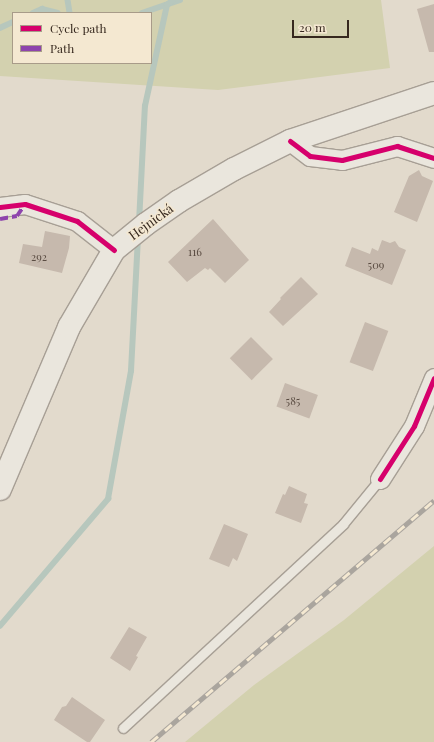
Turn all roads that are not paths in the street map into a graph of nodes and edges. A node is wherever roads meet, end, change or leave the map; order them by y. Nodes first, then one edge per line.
1 (434, 93) edge
2 (290, 142) junction
3 (434, 158) edge
4 (0, 207) edge
5 (114, 250) junction
6 (434, 378) edge
7 (380, 479) joint
8 (0, 489) edge
9 (123, 728) dead end

1 - 2 main road, Hejnická
2 - 3 street
2 - 5 main road, Hejnická
4 - 5 street
5 - 8 main road, Hejnická
6 - 7 street
7 - 9 lane

